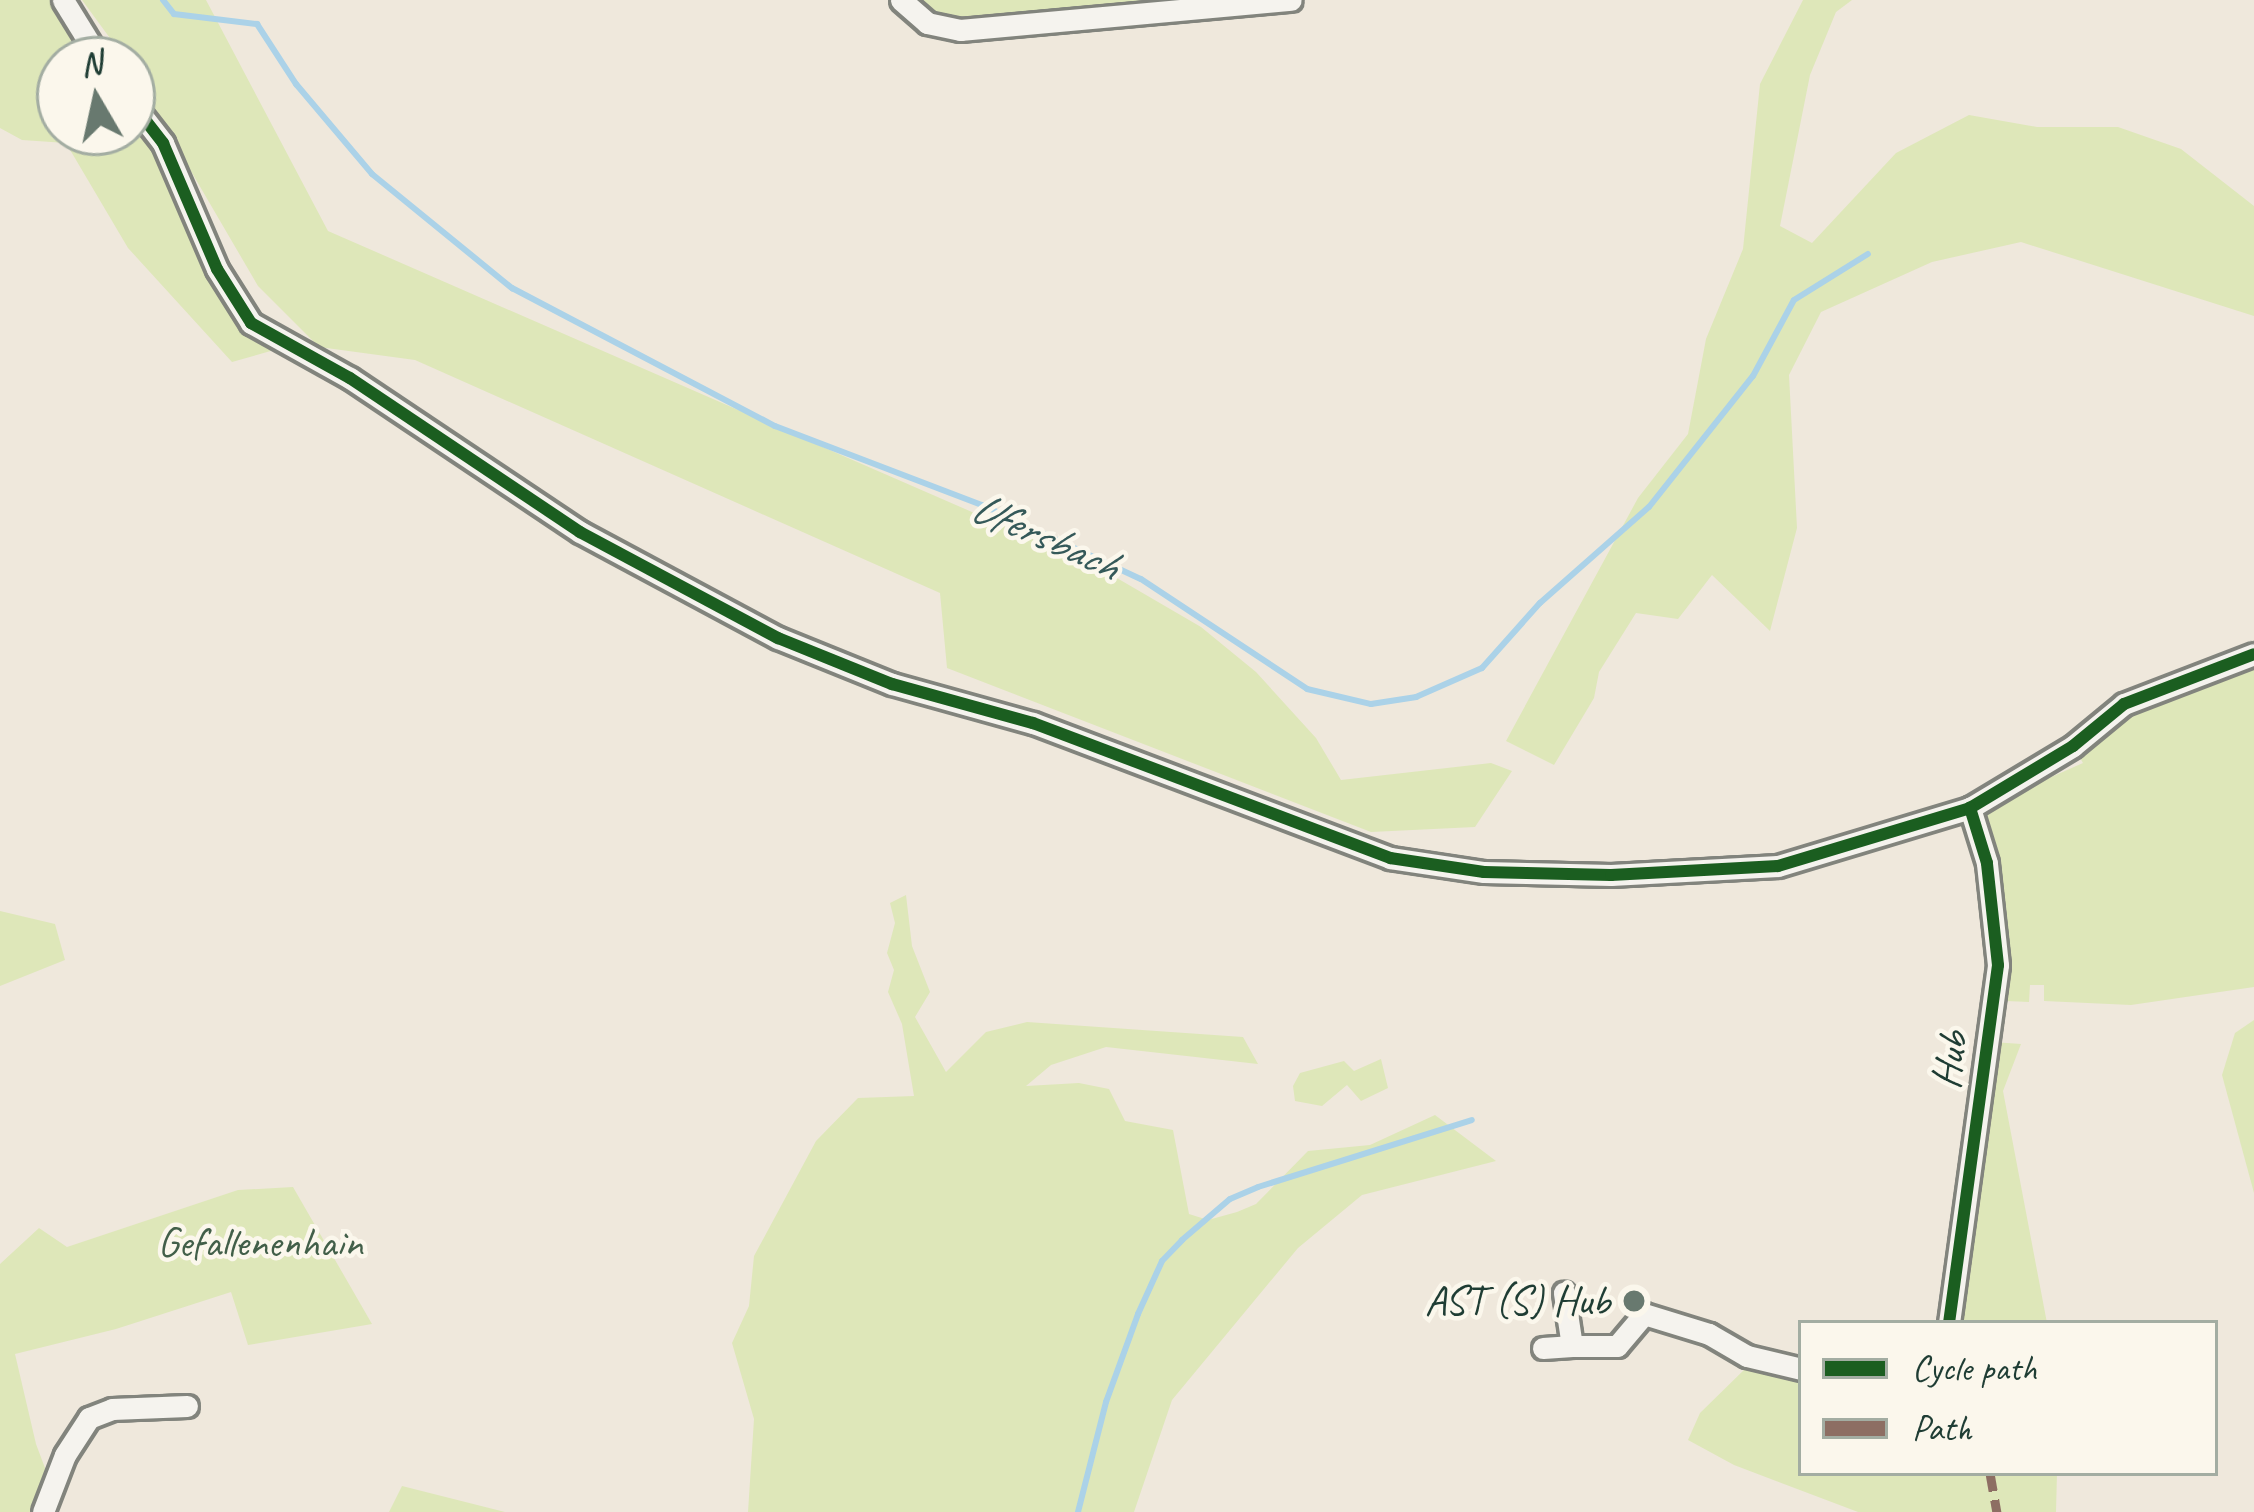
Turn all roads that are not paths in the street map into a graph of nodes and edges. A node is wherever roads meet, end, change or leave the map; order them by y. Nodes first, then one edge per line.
1 (63, 0) edge
2 (902, 0) edge
3 (1291, 0) edge
4 (85, 36) edge
5 (156, 132) edge
6 (2254, 654) edge
7 (1970, 808) junction
8 (1564, 1293) dead end
9 (1949, 1320) edge
10 (1572, 1346) junction
11 (1543, 1348) dead end
12 (1798, 1368) edge
13 (187, 1406) dead end
14 (43, 1512) edge

1 - 4 street
2 - 3 street
5 - 7 street
6 - 7 street
7 - 9 street, Hub
8 - 10 street
10 - 11 street
10 - 12 street
13 - 14 street

